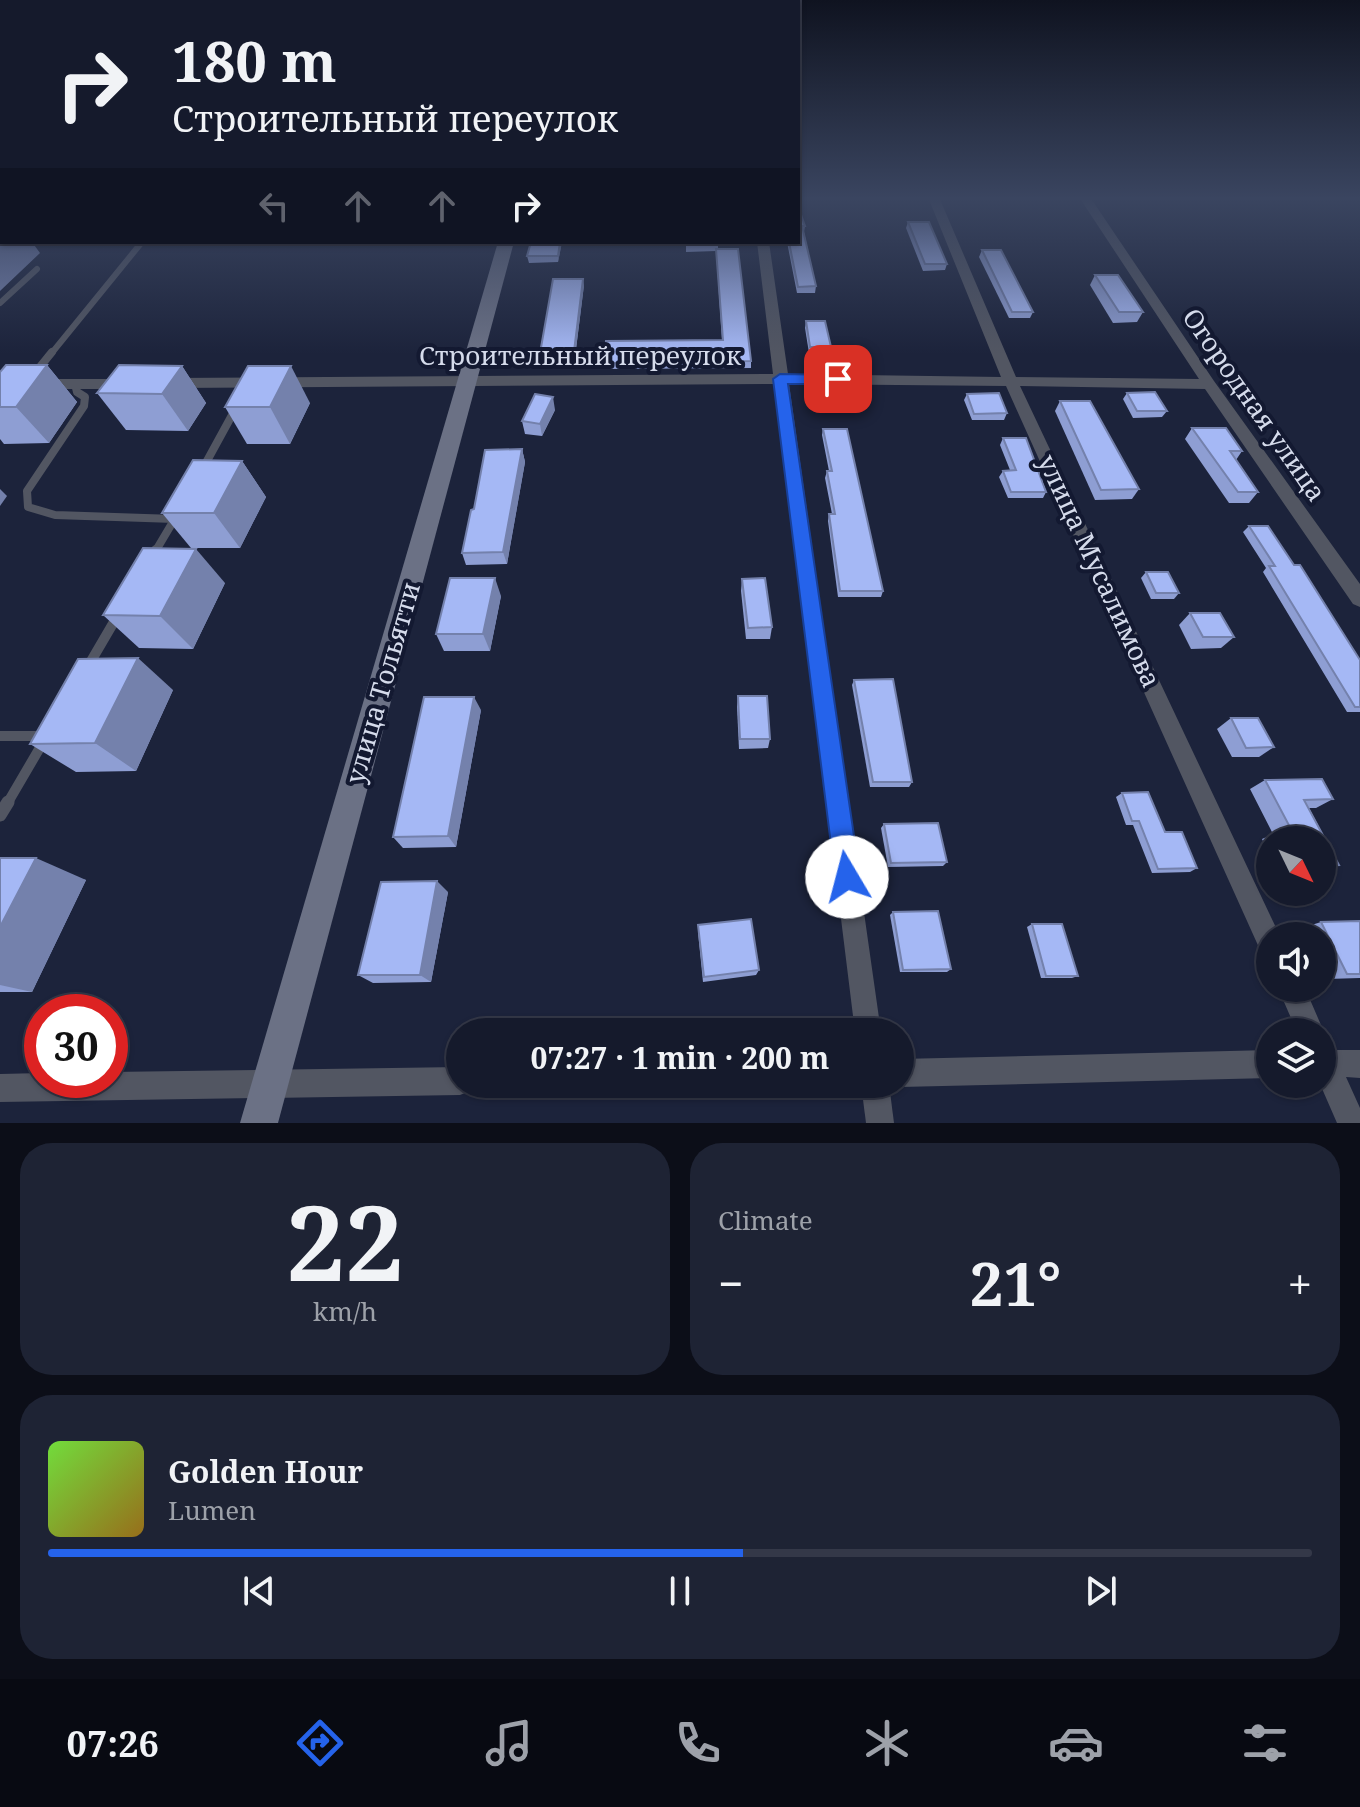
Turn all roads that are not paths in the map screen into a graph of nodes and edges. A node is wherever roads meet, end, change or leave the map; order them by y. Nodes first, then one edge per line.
1 (136, 249) edge
2 (504, 249) edge
3 (764, 249) edge
4 (955, 249) edge
5 (1120, 249) edge
6 (37, 269) dead end
7 (0, 303) edge
8 (780, 379) junction
9 (1010, 380) junction
10 (468, 381) junction
11 (250, 383) junction
12 (0, 384) edge
13 (75, 384) junction
14 (1209, 384) junction
15 (25, 385) junction
16 (8, 404) edge
17 (197, 478) edge
18 (182, 506) edge
19 (175, 519) junction
20 (143, 574) edge
21 (1360, 599) edge
22 (127, 601) edge
23 (79, 682) edge
24 (55, 723) edge
25 (0, 736) edge
26 (47, 736) junction
27 (0, 815) edge
28 (1260, 922) edge
29 (866, 1018) edge
30 (1336, 1062) edge
31 (1256, 1064) edge
32 (1360, 1064) edge
33 (914, 1073) edge
34 (446, 1081) edge
35 (270, 1084) junction
36 (0, 1088) edge
37 (1336, 1089) edge
38 (877, 1098) edge
39 (259, 1123) edge
40 (880, 1123) edge
41 (1352, 1123) edge

1 - 15 lane
2 - 10 street, улица Тольятти
3 - 8 street
4 - 9 street, улица Мусалимова
5 - 14 street, Огородная улица
6 - 7 lane
8 - 9 street, Строительный переулок
8 - 10 street, Строительный переулок
8 - 29 street
9 - 14 street, Строительный переулок
9 - 28 street, улица Мусалимова
10 - 11 street, Строительный переулок
10 - 35 street, улица Тольятти
11 - 13 street, Строительный переулок
11 - 17 lane
12 - 15 street, Строительный переулок
13 - 15 street, Строительный переулок
13 - 19 lane
14 - 21 street, Огородная улица
15 - 16 street
18 - 19 lane
19 - 20 lane
22 - 23 lane
24 - 26 lane
25 - 26 lane
26 - 27 lane
30 - 32 street
31 - 33 street
34 - 35 street
35 - 36 street
35 - 39 street, улица Тольятти
37 - 41 street
38 - 40 street

